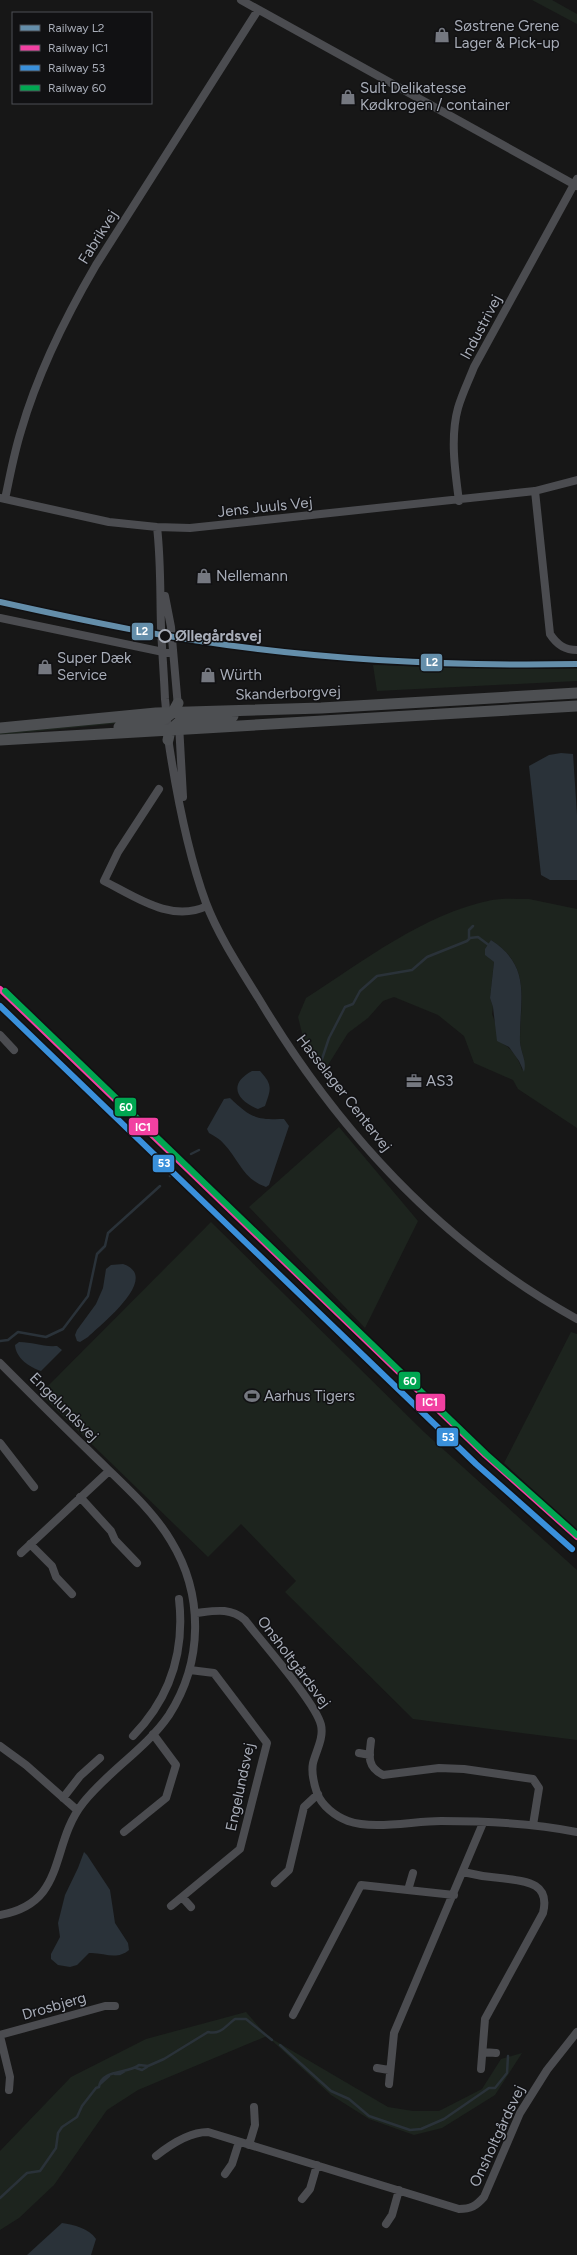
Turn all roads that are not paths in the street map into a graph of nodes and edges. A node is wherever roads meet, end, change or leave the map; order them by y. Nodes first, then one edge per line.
1 (241, 0) edge
2 (258, 10) junction
3 (576, 183) edge
4 (577, 480) edge
5 (534, 491) junction
6 (2, 498) edge
7 (459, 501) junction
8 (157, 528) junction
9 (161, 579) junction
10 (0, 618) edge
11 (577, 650) edge
12 (162, 652) junction
13 (173, 654) junction
14 (577, 693) edge
15 (577, 706) edge
16 (173, 721) junction
17 (0, 728) edge
18 (0, 740) edge
19 (159, 789) dead end
20 (182, 812) junction
21 (207, 906) junction
22 (0, 1035) edge
23 (14, 1050) dead end
24 (577, 1319) edge
25 (0, 1363) edge
26 (0, 1443) edge
27 (109, 1471) junction
28 (34, 1487) dead end
29 (80, 1497) junction
30 (30, 1544) junction
31 (21, 1553) dead end
32 (137, 1564) dead end
33 (72, 1594) dead end
34 (179, 1599) dead end
35 (196, 1613) junction
36 (181, 1627) junction
37 (196, 1628) junction
38 (190, 1670) junction
39 (153, 1734) junction
40 (133, 1736) dead end
41 (371, 1741) dead end
42 (0, 1746) edge
43 (359, 1753) dead end
44 (370, 1755) junction
45 (100, 1758) dead end
46 (318, 1794) junction
47 (63, 1798) junction
48 (78, 1810) junction
49 (483, 1823) junction
50 (533, 1825) junction
51 (124, 1832) dead end
52 (577, 1832) edge
53 (463, 1872) junction
54 (413, 1873) dead end
55 (275, 1883) dead end
56 (408, 1890) junction
57 (454, 1894) junction
58 (182, 1897) junction
59 (171, 1906) dead end
60 (191, 1907) dead end
61 (0, 1915) edge
62 (116, 2006) dead end
63 (293, 2015) dead end
64 (577, 2032) edge
65 (0, 2035) edge
66 (482, 2052) junction
67 (496, 2053) dead end
68 (377, 2068) dead end
69 (481, 2068) dead end
70 (389, 2070) junction
71 (388, 2084) dead end
72 (9, 2090) dead end
73 (254, 2107) dead end
74 (239, 2142) junction
75 (249, 2145) junction
76 (156, 2156) dead end
77 (317, 2165) junction
78 (225, 2174) dead end
79 (399, 2190) junction
80 (302, 2199) dead end
81 (386, 2224) dead end

1 - 2 street
2 - 3 street
2 - 6 street, Fabrikvej
3 - 7 street, Industrivej
4 - 5 street, Jens Juuls Vej
5 - 7 street, Jens Juuls Vej
5 - 11 street
6 - 8 street, Jens Juuls Vej
7 - 8 street, Jens Juuls Vej
8 - 9 street
9 - 12 street
9 - 13 street
10 - 12 street
12 - 13 street
12 - 16 street
13 - 16 street
14 - 16 main road, Skanderborgvej
15 - 16 main road, Skanderborgvej
16 - 17 main road, Skanderborgvej
16 - 18 main road, Skanderborgvej
16 - 20 street, Hasselager Centervej
16 - 20 street, Hasselager Centervej
19 - 21 street
20 - 21 street, Hasselager Centervej
21 - 24 street, Hasselager Centervej
22 - 23 street
25 - 27 street, Engelundsvej
26 - 28 street
27 - 29 street
27 - 35 street, Engelundsvej
29 - 30 street
29 - 32 street
30 - 31 street
30 - 33 street
34 - 36 street
35 - 37 street, Engelundsvej
35 - 46 street, Onsholtgårdsvej
36 - 37 street
36 - 40 street
37 - 38 street, Engelundsvej
38 - 39 street, Engelundsvej
38 - 58 street, Engelundsvej
39 - 48 street, Engelundsvej
39 - 51 street
41 - 44 street
42 - 47 street
43 - 44 street
44 - 50 street
45 - 47 street
46 - 49 street, Onsholtgårdsvej
46 - 55 street
47 - 48 street
48 - 61 street, Engelundsvej
49 - 50 street, Onsholtgårdsvej
49 - 53 street
50 - 52 street, Onsholtgårdsvej
53 - 57 street
53 - 66 street
54 - 56 street
56 - 57 street
56 - 63 street
57 - 70 street
58 - 59 street, Engelundsvej
58 - 60 street
62 - 65 street, Drosbjerg
64 - 79 street, Onsholtgårdsvej
65 - 72 street, Drosbjerg
66 - 67 street
66 - 69 street
68 - 70 street
70 - 71 street
73 - 75 street
74 - 75 street, Onsholtgårdsvej
74 - 76 street, Onsholtgårdsvej
74 - 78 street
75 - 77 street, Onsholtgårdsvej
77 - 79 street, Onsholtgårdsvej
77 - 80 street
79 - 81 street

